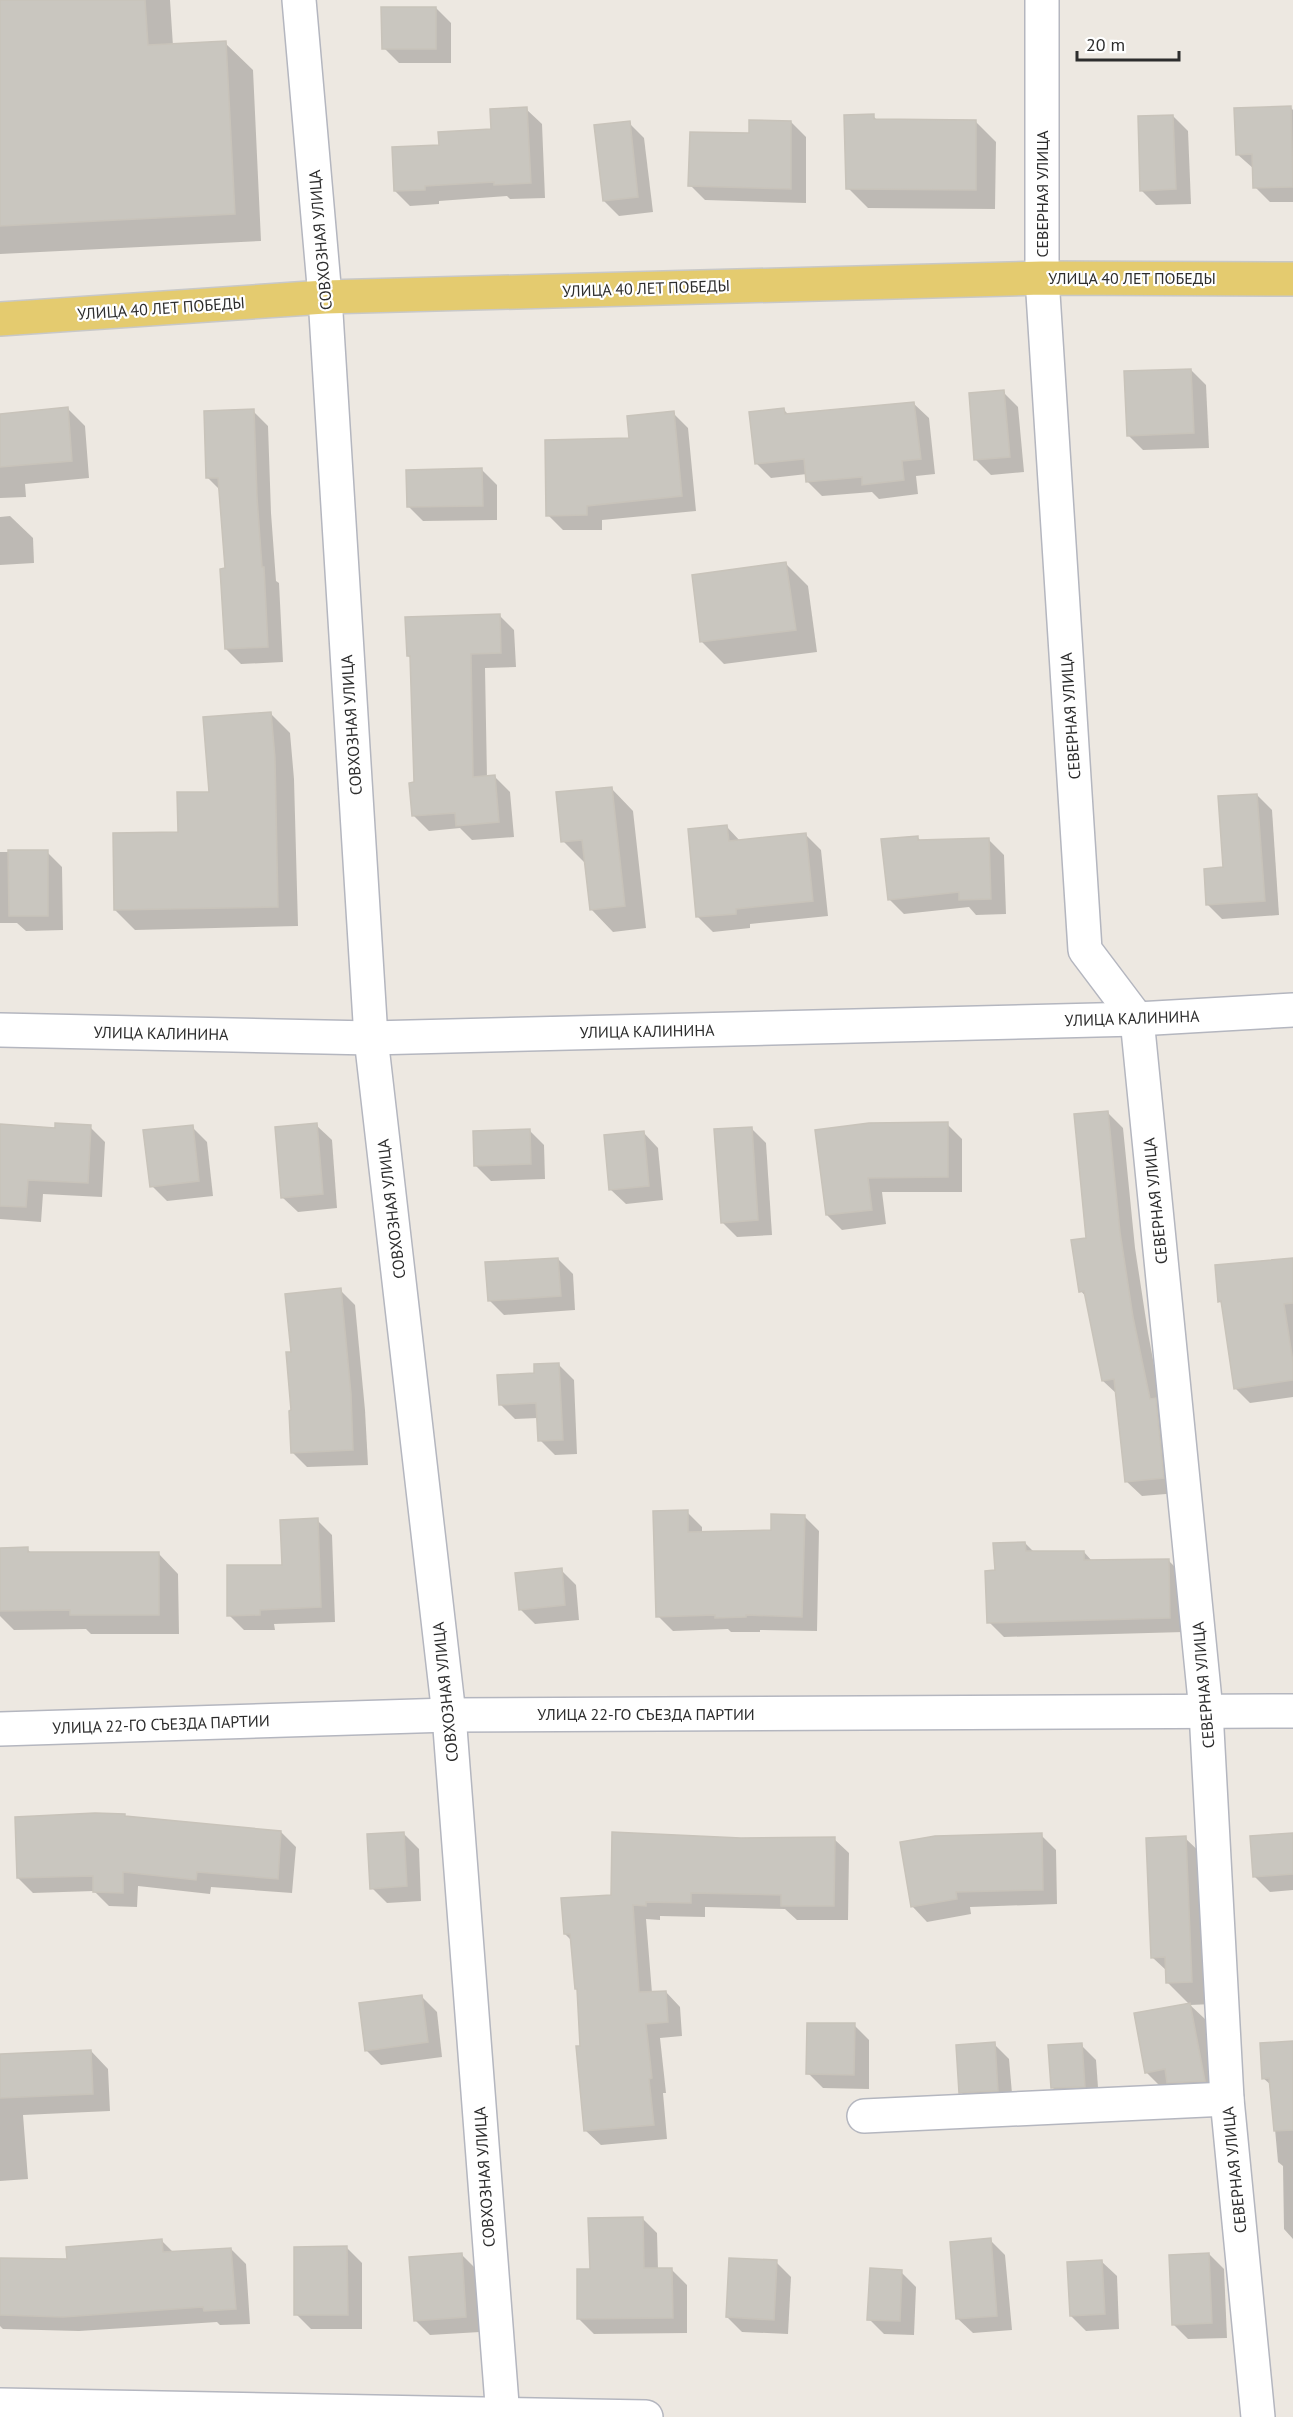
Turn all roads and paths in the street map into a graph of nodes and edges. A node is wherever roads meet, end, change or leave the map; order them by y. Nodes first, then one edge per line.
1 (299, 0) edge
2 (1042, 0) edge
3 (1042, 278) junction
4 (1293, 279) edge
5 (325, 297) junction
6 (0, 319) edge
7 (1293, 1010) edge
8 (1137, 1019) junction
9 (0, 1030) edge
10 (371, 1038) junction
11 (1206, 1711) junction
12 (1293, 1712) edge
13 (449, 1715) junction
14 (0, 1729) edge
15 (1227, 2099) junction
16 (864, 2116) dead end
17 (0, 2405) edge
18 (503, 2415) edge
19 (646, 2417) edge
20 (1258, 2417) edge

1 - 5 street, СОВХОЗНАЯ УЛИЦА
2 - 3 street, СЕВЕРНАЯ УЛИЦА
3 - 4 main road, УЛИЦА 40 ЛЕТ ПОБЕДЫ
3 - 5 main road, УЛИЦА 40 ЛЕТ ПОБЕДЫ
3 - 8 street, СЕВЕРНАЯ УЛИЦА
5 - 6 main road, УЛИЦА 40 ЛЕТ ПОБЕДЫ
5 - 10 street, СОВХОЗНАЯ УЛИЦА
7 - 8 street, УЛИЦА КАЛИНИНА
8 - 10 street, УЛИЦА КАЛИНИНА
8 - 11 street, СЕВЕРНАЯ УЛИЦА
9 - 10 street, УЛИЦА КАЛИНИНА
10 - 13 street, СОВХОЗНАЯ УЛИЦА
11 - 12 street, УЛИЦА 22-ГО СЪЕЗДА ПАРТИИ
11 - 13 street, УЛИЦА 22-ГО СЪЕЗДА ПАРТИИ
11 - 15 street, СЕВЕРНАЯ УЛИЦА
13 - 14 street, УЛИЦА 22-ГО СЪЕЗДА ПАРТИИ
13 - 18 street, СОВХОЗНАЯ УЛИЦА
15 - 16 street
15 - 20 street, СЕВЕРНАЯ УЛИЦА
17 - 18 street
18 - 19 street

